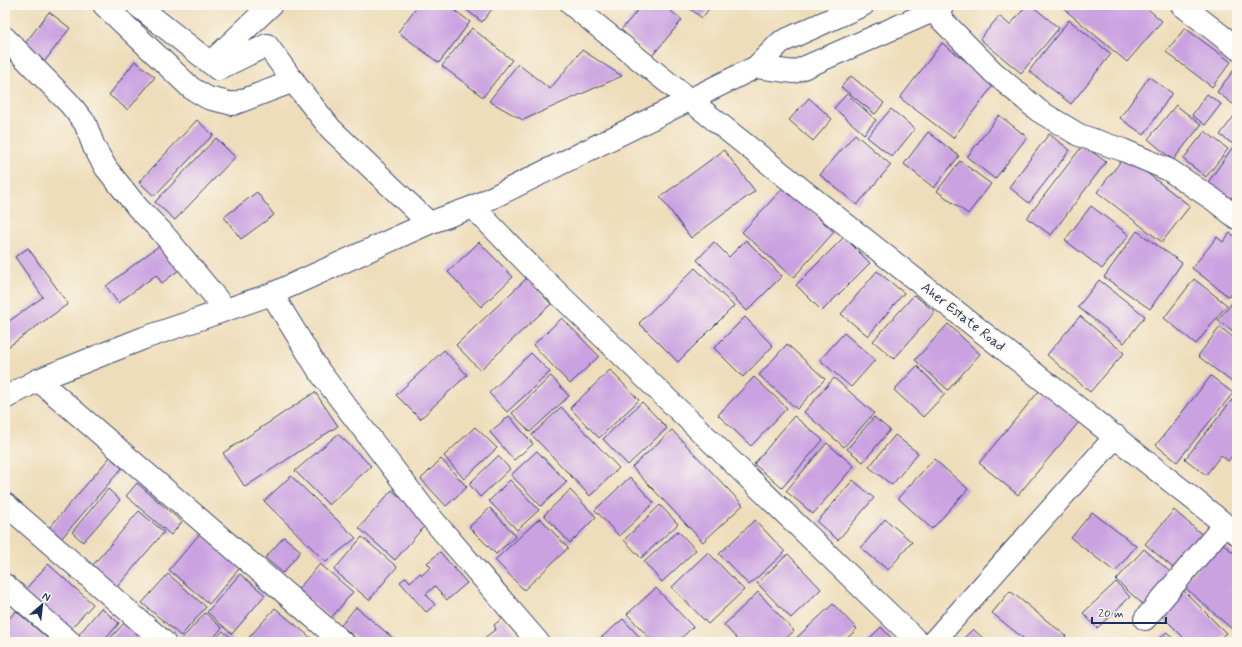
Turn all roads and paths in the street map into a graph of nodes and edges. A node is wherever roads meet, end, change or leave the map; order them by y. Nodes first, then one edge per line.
1 (104, 5) edge
2 (137, 5) edge
3 (270, 5) edge
4 (572, 5) edge
5 (863, 5) edge
6 (1182, 5) edge
7 (934, 7) edge
8 (5, 38) edge
9 (1237, 48) edge
10 (210, 63) junction
11 (756, 67) junction
12 (294, 81) junction
13 (689, 101) junction
14 (473, 207) junction
15 (1237, 218) edge
16 (428, 223) junction
17 (272, 294) junction
18 (226, 310) junction
19 (38, 380) junction
20 (5, 398) edge
21 (1116, 436) junction
22 (5, 504) edge
23 (1231, 529) edge
24 (5, 585) edge
25 (1145, 619) dead end
26 (70, 642) edge
27 (164, 642) edge
28 (342, 642) edge
29 (538, 642) edge
30 (918, 642) edge
31 (933, 642) edge

1 - 12 street
2 - 10 street
3 - 10 street
4 - 13 street, Aher Estate Road
5 - 11 street
6 - 9 street
7 - 11 street
7 - 15 street
8 - 18 street
10 - 12 street
11 - 13 street
12 - 16 street
13 - 14 street
13 - 21 street, Aher Estate Road
14 - 16 street
14 - 30 street
16 - 17 street
17 - 18 street
17 - 29 street
18 - 19 street
19 - 20 street
19 - 28 street
21 - 23 street, Aher Estate Road
21 - 31 street
22 - 27 street
23 - 25 street
24 - 26 street

